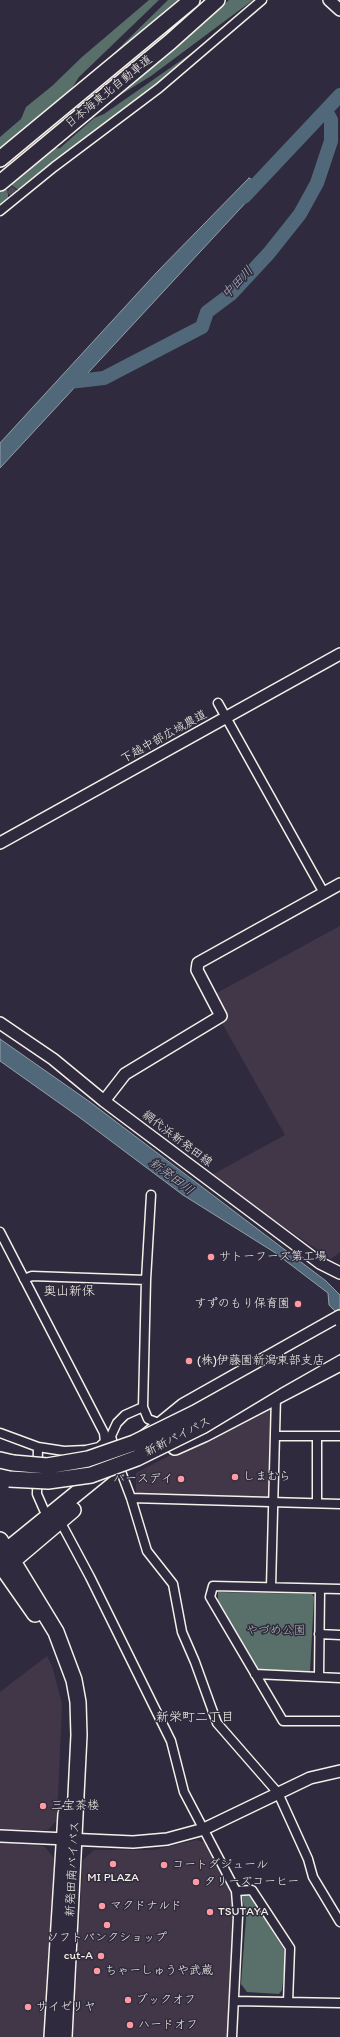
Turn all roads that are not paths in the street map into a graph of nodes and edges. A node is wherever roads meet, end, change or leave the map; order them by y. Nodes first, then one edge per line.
1 (192, 0) edge
2 (217, 0) edge
3 (262, 0) edge
4 (329, 0) edge
5 (340, 10) edge
6 (0, 159) edge
7 (0, 183) edge
8 (0, 211) edge
9 (340, 654) edge
10 (218, 703) dead end
11 (225, 717) junction
12 (0, 843) edge
13 (340, 884) edge
14 (324, 893) junction
15 (0, 1023) edge
16 (104, 1101) junction
17 (151, 1195) dead end
18 (0, 1232) edge
19 (340, 1273) edge
20 (24, 1279) junction
21 (146, 1280) junction
22 (339, 1323) edge
23 (340, 1345) edge
24 (340, 1363) edge
25 (276, 1396) junction
26 (143, 1407) junction
27 (162, 1424) junction
28 (0, 1434) edge
29 (275, 1436) junction
30 (317, 1436) junction
31 (340, 1436) edge
32 (108, 1439) junction
33 (38, 1447) junction
34 (7, 1462) edge
35 (118, 1466) junction
36 (5, 1477) edge
37 (131, 1498) junction
38 (273, 1502) junction
39 (317, 1503) junction
40 (340, 1504) edge
41 (44, 1510) dead end
42 (60, 1527) junction
43 (3, 1557) edge
44 (90, 1577) junction
45 (271, 1587) junction
46 (320, 1589) junction
47 (340, 1589) edge
48 (319, 1634) junction
49 (340, 1635) edge
50 (255, 1674) junction
51 (319, 1677) junction
52 (340, 1678) edge
53 (340, 1721) edge
54 (340, 1771) edge
55 (278, 1793) junction
56 (204, 1829) junction
57 (0, 1836) edge
58 (69, 1840) junction
59 (236, 1891) junction
60 (340, 1922) edge
61 (234, 2001) junction
62 (288, 2002) junction
63 (340, 2002) edge
64 (52, 2037) edge
65 (64, 2037) edge
66 (232, 2037) edge

1 - 6 highway, 日本海東北自動車道
2 - 7 highway, 日本海東北自動車道
3 - 8 street
4 - 5 street
9 - 11 street, 下越中部広域農道
10 - 11 street
11 - 12 street, 下越中部広域農道
11 - 14 street
13 - 14 street
14 - 16 street
15 - 16 street, 網代浜新発田線
16 - 19 street, 網代浜新発田線
17 - 21 street
18 - 20 street
20 - 21 street
20 - 32 street
21 - 26 street
22 - 27 highway
22 - 34 highway, 新新バイパス, bridge
23 - 36 highway, 新新バイパス, bridge
24 - 25 highway
25 - 29 street
25 - 35 highway
26 - 27 street
26 - 32 street
27 - 35 highway
28 - 33 street
29 - 30 street
29 - 38 street
30 - 31 street
30 - 39 street
32 - 33 street
32 - 35 street
33 - 41 street
35 - 37 street
35 - 42 highway
35 - 43 highway
37 - 38 street
37 - 55 street
38 - 39 street
38 - 45 street
39 - 40 street
42 - 43 highway
42 - 44 street
42 - 44 street
43 - 58 highway, 新発田南バイパス
44 - 56 street
45 - 46 street
45 - 50 street
46 - 47 street
46 - 48 street
48 - 49 street
48 - 51 street
50 - 51 street
50 - 53 street
51 - 52 street
54 - 55 street
55 - 56 street
55 - 60 street
56 - 58 street
56 - 59 street
57 - 58 street
58 - 64 highway, 新発田南バイパス
58 - 65 highway, 新発田南バイパス
59 - 61 street
59 - 62 street
61 - 62 street
61 - 66 street
62 - 63 street

